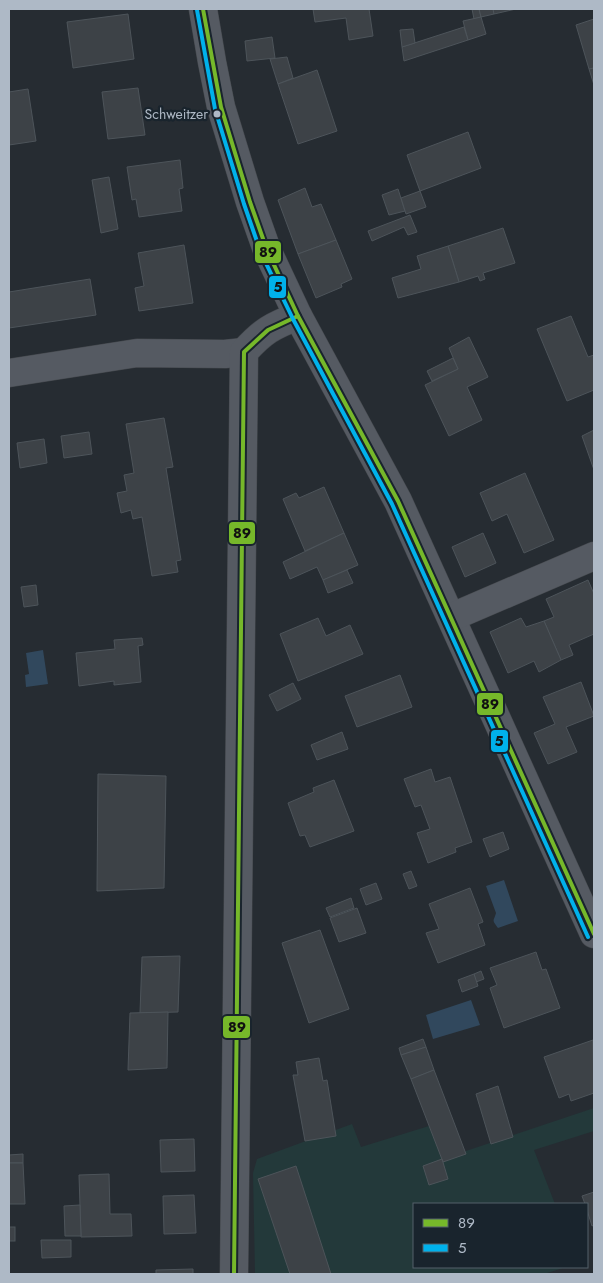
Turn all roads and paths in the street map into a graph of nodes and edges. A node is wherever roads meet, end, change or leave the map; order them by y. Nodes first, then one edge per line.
1 (203, 9) edge
2 (298, 316) junction
3 (244, 352) junction
4 (9, 373) edge
5 (594, 556) edge
6 (452, 617) junction
7 (594, 934) edge
8 (234, 1274) edge

1 - 2 street
2 - 3 street
2 - 6 street
3 - 4 street
3 - 8 street
5 - 6 street
6 - 7 street

